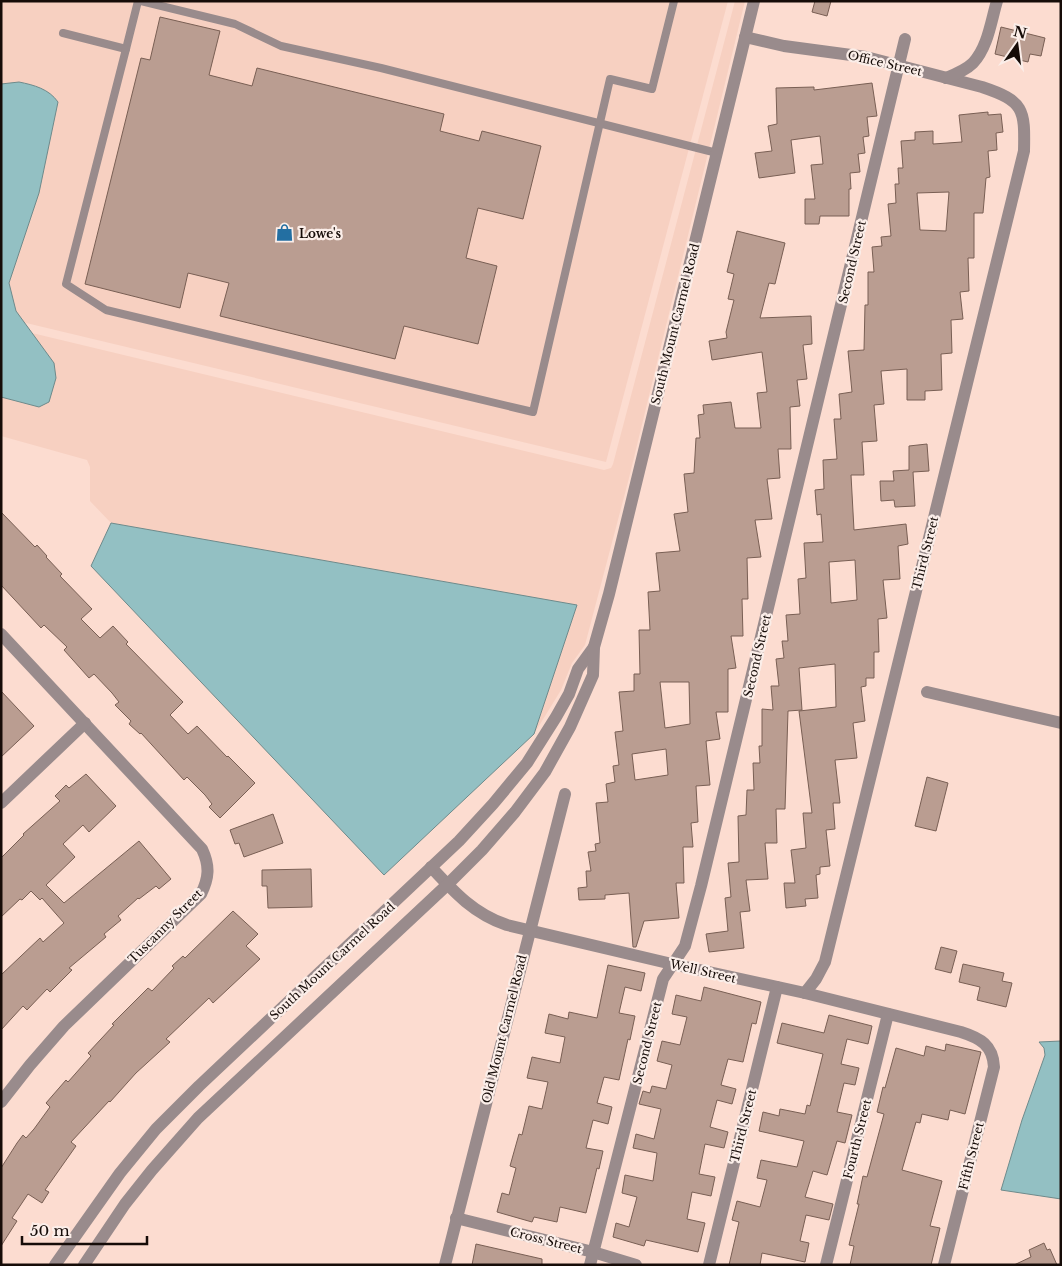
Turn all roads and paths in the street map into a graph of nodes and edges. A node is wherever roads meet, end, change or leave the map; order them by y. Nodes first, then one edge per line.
1 (140, 1) edge
2 (674, 1) edge
3 (754, 1) edge
4 (997, 1) edge
5 (160, 3) edge
6 (63, 33) dead end
7 (745, 37) junction
8 (905, 39) dead end
9 (126, 50) junction
10 (899, 66) junction
11 (946, 78) junction
12 (1019, 107) joint
13 (601, 124) junction
14 (717, 153) junction
15 (1, 634) edge
16 (594, 647) junction
17 (927, 692) dead end
18 (85, 723) junction
19 (1061, 723) edge
20 (565, 794) dead end
21 (1, 803) edge
22 (432, 867) junction
23 (447, 885) junction
24 (529, 930) junction
25 (672, 964) junction
26 (777, 987) junction
27 (805, 993) junction
28 (888, 1014) junction
29 (989, 1048) joint
30 (1, 1102) edge
31 (456, 1218) junction
32 (592, 1258) edge
33 (55, 1265) edge
34 (84, 1265) edge
35 (444, 1265) edge
36 (636, 1265) edge
37 (709, 1265) edge
38 (826, 1265) edge
39 (944, 1265) edge

1 - 5 lane
1 - 9 lane
2 - 13 lane
3 - 7 street, South Mount Carmel Road
4 - 11 street
5 - 13 lane
6 - 9 lane
7 - 10 street, Office Street
7 - 14 street, South Mount Carmel Road
8 - 10 street, Second Street
9 - 13 lane
10 - 11 street, Office Street
10 - 25 street, Second Street
11 - 12 street, Office Street
12 - 27 street, Third Street
13 - 14 lane
14 - 16 street, South Mount Carmel Road
15 - 18 street, Tuscanny Street
16 - 22 street, South Mount Carmel Road
16 - 23 street, South Mount Carmel Road
17 - 19 street
18 - 21 street
18 - 30 street, Tuscanny Street
20 - 24 street, Old Mount Carmel Road
22 - 23 street, Well Street
22 - 33 street, South Mount Carmel Road
23 - 24 street, Well Street
23 - 34 street, South Mount Carmel Road
24 - 25 street, Well Street
24 - 31 street, Old Mount Carmel Road
25 - 26 street, Well Street
25 - 32 street, Second Street
26 - 27 street, Well Street
26 - 37 street, Third Street
27 - 28 street, Well Street
28 - 29 street, Well Street
28 - 38 street, Fourth Street
29 - 39 street, Fifth Street
31 - 32 street, Cross Street
31 - 35 street, Old Mount Carmel Road
32 - 36 street, Cross Street

